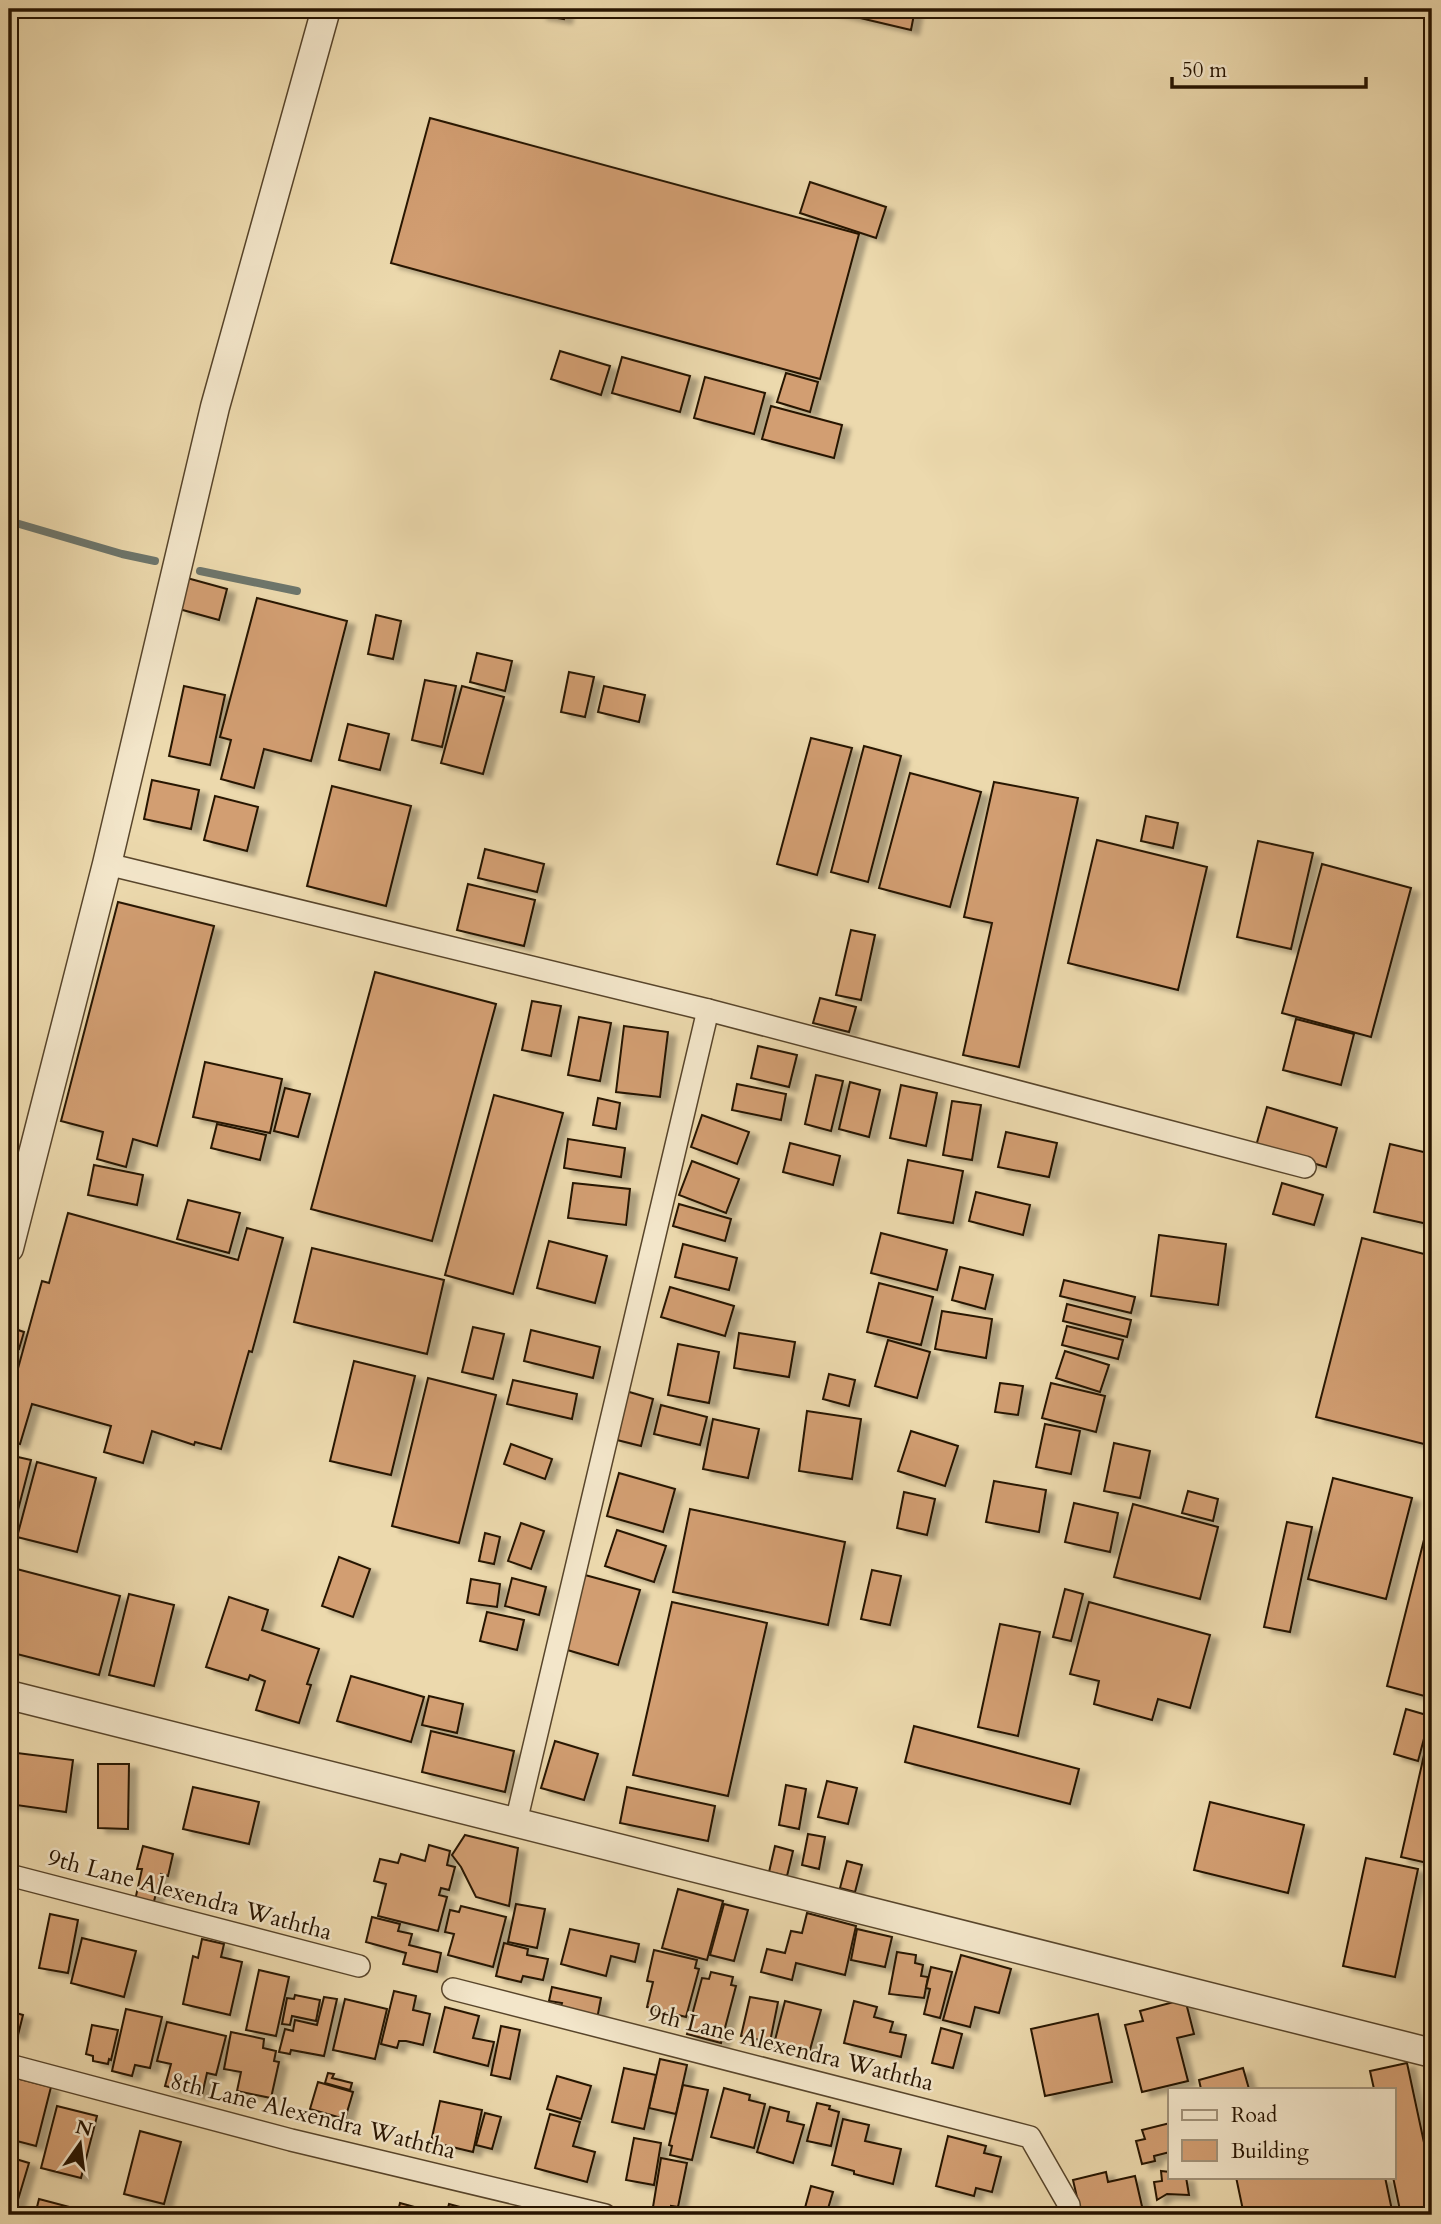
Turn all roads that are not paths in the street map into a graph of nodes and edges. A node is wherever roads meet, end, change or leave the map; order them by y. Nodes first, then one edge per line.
1 (326, 9) edge
2 (107, 864) junction
3 (708, 1010) junction
4 (1305, 1167) dead end
5 (9, 1248) edge
6 (9, 1695) edge
7 (516, 1822) junction
8 (9, 1875) edge
9 (359, 1966) dead end
10 (453, 1989) dead end
11 (1432, 2053) edge
12 (9, 2066) edge
13 (606, 2215) edge
14 (1070, 2215) edge

1 - 2 street
2 - 3 street
2 - 5 street
3 - 4 street
3 - 7 street
6 - 7 street
7 - 11 street
8 - 9 street, 9th Lane Alexendra Waththa
10 - 14 street, 9th Lane Alexendra Waththa
12 - 13 street, 8th Lane Alexendra Waththa

